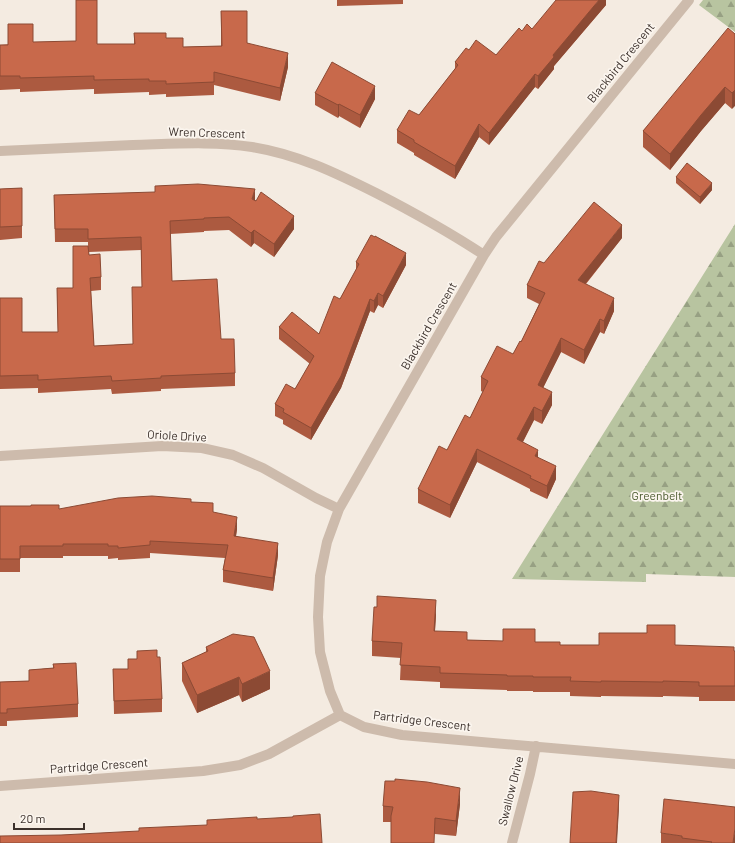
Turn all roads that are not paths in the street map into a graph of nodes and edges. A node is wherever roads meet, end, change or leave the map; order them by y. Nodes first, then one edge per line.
1 (689, 0) edge
2 (0, 151) edge
3 (484, 255) junction
4 (0, 456) edge
5 (339, 509) junction
6 (340, 715) junction
7 (536, 746) junction
8 (735, 764) edge
9 (0, 786) edge
10 (512, 843) edge

1 - 3 street, Blackbird Crescent
2 - 3 street, Wren Crescent
3 - 5 street, Blackbird Crescent
4 - 5 street, Oriole Drive
5 - 6 street, Blackbird Crescent
6 - 7 street, Partridge Crescent
6 - 9 street, Partridge Crescent
7 - 8 street, Partridge Crescent
7 - 10 street, Swallow Drive

